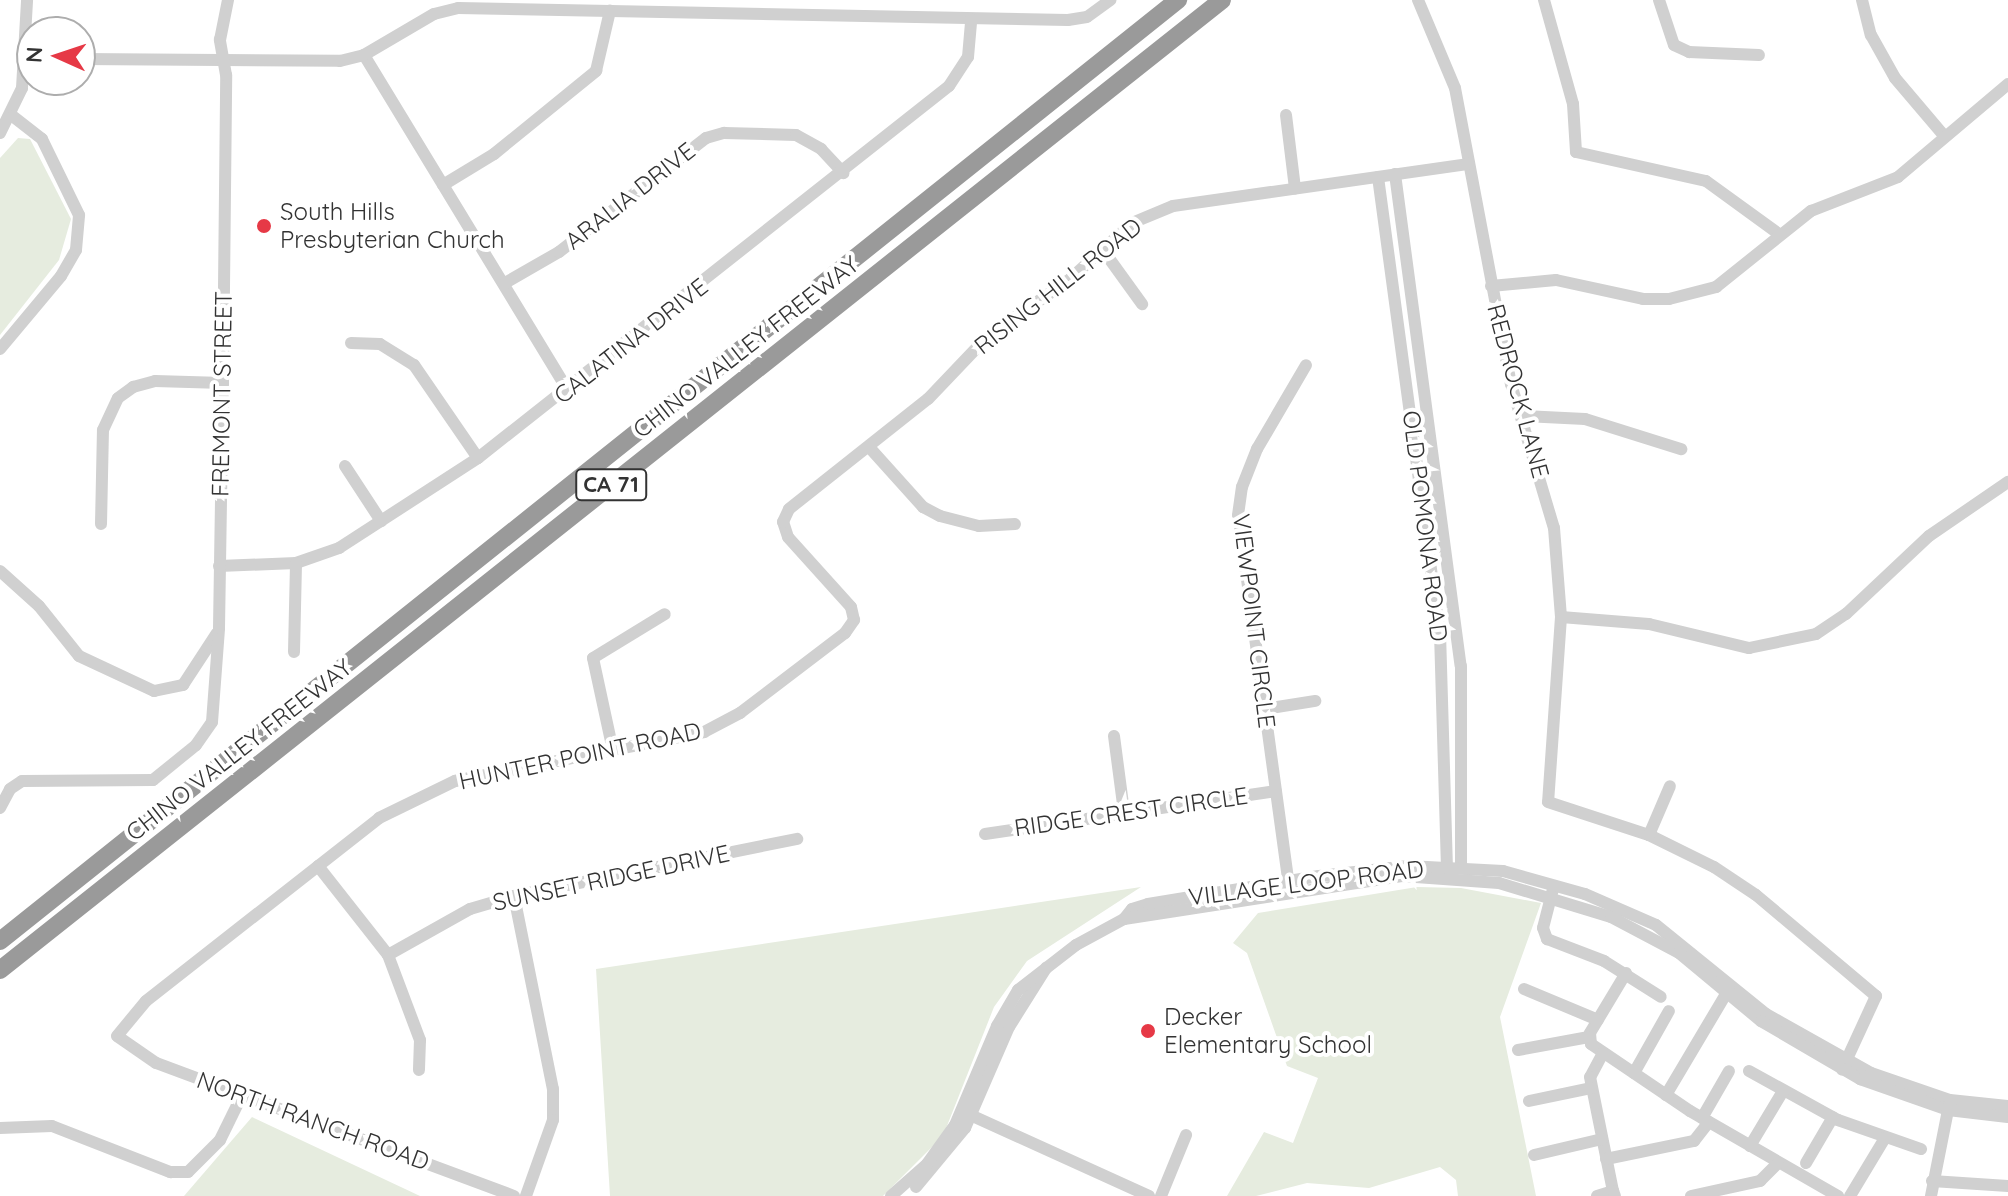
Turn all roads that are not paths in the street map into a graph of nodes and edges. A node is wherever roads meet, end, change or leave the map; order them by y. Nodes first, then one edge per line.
1 (228, 0) edge
2 (1110, 0) edge
3 (1178, 0) edge
4 (1222, 0) edge
5 (1418, 0) edge
6 (1544, 0) edge
7 (1659, 0) edge
8 (1862, 0) edge
9 (610, 11) junction
10 (971, 19) junction
11 (364, 55) junction
12 (1759, 55) dead end
13 (96, 59) edge
14 (222, 61) junction
15 (2008, 84) edge
16 (19, 96) edge
17 (1286, 115) dead end
18 (13, 116) junction
19 (0, 133) edge
20 (1945, 137) junction
21 (1469, 164) junction
22 (843, 173) junction
23 (1395, 174) junction
24 (1378, 177) junction
25 (443, 185) junction
26 (1295, 188) junction
27 (1779, 234) junction
28 (1103, 250) junction
29 (505, 283) junction
30 (1491, 286) junction
31 (1142, 304) dead end
32 (351, 343) dead end
33 (0, 349) edge
34 (1306, 365) dead end
35 (223, 383) junction
36 (568, 391) junction
37 (1522, 416) junction
38 (869, 447) junction
39 (1681, 449) dead end
40 (478, 458) junction
41 (345, 466) dead end
42 (2008, 482) edge
43 (381, 521) junction
44 (101, 524) dead end
45 (1015, 524) dead end
46 (296, 563) junction
47 (219, 566) junction
48 (0, 571) edge
49 (665, 614) dead end
50 (1561, 617) junction
51 (854, 620) joint
52 (219, 628) junction
53 (294, 652) dead end
54 (1315, 701) dead end
55 (1265, 709) junction
56 (1114, 736) dead end
57 (612, 746) junction
58 (1670, 786) dead end
59 (1276, 791) junction
60 (0, 808) edge
61 (1124, 812) junction
62 (985, 834) dead end
63 (1649, 835) junction
64 (797, 839) dead end
65 (318, 866) junction
66 (1461, 867) junction
67 (1447, 872) junction
68 (1289, 887) junction
69 (1553, 890) junction
70 (514, 896) junction
71 (0, 941) edge
72 (388, 955) junction
73 (0, 970) edge
74 (1626, 973) junction
75 (1524, 989) dead end
76 (1729, 990) junction
77 (1661, 997) dead end
78 (1669, 1011) dead end
79 (1598, 1020) junction
80 (117, 1036) joint
81 (1589, 1037) junction
82 (1518, 1050) dead end
83 (1603, 1053) junction
84 (1844, 1065) junction
85 (419, 1070) dead end
86 (1729, 1071) dead end
87 (1749, 1071) dead end
88 (1634, 1073) junction
89 (1591, 1088) junction
90 (1783, 1091) junction
91 (242, 1095) junction
92 (1666, 1095) junction
93 (1529, 1101) dead end
94 (1949, 1105) junction
95 (2008, 1106) edge
96 (967, 1114) junction
97 (1833, 1117) junction
98 (2008, 1117) edge
99 (1705, 1120) junction
100 (0, 1128) edge
101 (1186, 1135) dead end
102 (1885, 1138) junction
103 (1602, 1139) junction
104 (1750, 1146) junction
105 (1921, 1149) dead end
106 (1534, 1155) dead end
107 (1606, 1159) junction
108 (1778, 1163) junction
109 (1806, 1163) dead end
110 (1932, 1181) junction
111 (2008, 1186) edge
112 (1614, 1194) edge
113 (514, 1196) edge
114 (526, 1196) edge
115 (891, 1196) edge
116 (905, 1196) edge
117 (1149, 1196) edge
118 (1161, 1196) edge
119 (1597, 1196) edge
120 (1691, 1196) edge
121 (1838, 1196) edge
122 (1850, 1196) edge
123 (1931, 1196) edge

1 - 14 street, FREMONT STREET
2 - 10 street
3 - 71 highway, CHINO VALLEY FREEWAY / CA 71
4 - 73 highway, CHINO VALLEY FREEWAY / CA 71
5 - 21 street, REDROCK LANE
6 - 27 street
7 - 12 street
8 - 20 street
9 - 10 street
9 - 11 street
9 - 25 street
10 - 22 street, CALATINA DRIVE
11 - 14 street
11 - 25 street
13 - 14 street
14 - 35 street, FREMONT STREET
15 - 20 street
16 - 18 street
17 - 26 street
18 - 19 street
18 - 33 street
20 - 27 street
21 - 23 street, RISING HILL ROAD
21 - 30 street, REDROCK LANE
22 - 29 street, ARALIA DRIVE
22 - 36 street, CALATINA DRIVE
23 - 24 street, RISING HILL ROAD
23 - 66 street, OLD POMONA ROAD
24 - 26 street, RISING HILL ROAD
24 - 67 street, OLD POMONA ROAD
25 - 29 street
26 - 28 street, RISING HILL ROAD
27 - 30 street
28 - 31 street
28 - 38 street, RISING HILL ROAD
29 - 36 street
30 - 37 street, REDROCK LANE
32 - 40 street
34 - 55 street, VIEWPOINT CIRCLE
35 - 44 street
35 - 47 street, FREMONT STREET
36 - 40 street, CALATINA DRIVE
37 - 39 street
37 - 50 street, REDROCK LANE
38 - 45 street
38 - 51 street, RISING HILL ROAD
40 - 43 street, CALATINA DRIVE
41 - 43 street
42 - 50 street
43 - 46 street, CALATINA DRIVE
46 - 47 street, CALATINA DRIVE
46 - 53 street
47 - 52 street, FREMONT STREET
48 - 52 street
49 - 57 street
50 - 63 street, REDROCK LANE
51 - 57 street, HUNTER POINT ROAD
52 - 60 street, FREMONT STREET
54 - 55 street
55 - 59 street, VIEWPOINT CIRCLE
56 - 61 street
57 - 65 street, HUNTER POINT ROAD
58 - 63 street
59 - 61 street, RIDGE CREST CIRCLE
59 - 68 street, VIEWPOINT CIRCLE
61 - 62 street, RIDGE CREST CIRCLE
63 - 84 street
64 - 70 street, SUNSET RIDGE DRIVE
65 - 72 street
65 - 80 street, HUNTER POINT ROAD
66 - 67 street, VILLAGE LOOP ROAD
66 - 69 street, VILLAGE LOOP ROAD
67 - 68 street, VILLAGE LOOP ROAD
67 - 69 street, VILLAGE LOOP ROAD
68 - 96 street, VILLAGE LOOP ROAD
69 - 74 street
69 - 76 street, VILLAGE LOOP ROAD
70 - 72 street, SUNSET RIDGE DRIVE
70 - 114 street
72 - 85 street
74 - 77 street
74 - 79 street
75 - 79 street
76 - 84 street, VILLAGE LOOP ROAD
76 - 92 street
78 - 88 street
79 - 81 street
80 - 91 street, NORTH RANCH ROAD
81 - 82 street
81 - 83 street
83 - 88 street
83 - 89 street
84 - 94 street, VILLAGE LOOP ROAD
86 - 99 street
87 - 90 street
88 - 92 street
89 - 93 street
89 - 103 street
90 - 97 street
90 - 104 street
91 - 100 street
91 - 113 street, NORTH RANCH ROAD
92 - 99 street
94 - 95 street, VILLAGE LOOP ROAD
94 - 98 street, VILLAGE LOOP ROAD
94 - 110 street
96 - 115 street, VILLAGE LOOP ROAD
96 - 116 street, VILLAGE LOOP ROAD
96 - 117 street
97 - 102 street
97 - 109 street
99 - 104 street
99 - 107 street
101 - 118 street
102 - 105 street
102 - 122 street
103 - 106 street
103 - 107 street
104 - 108 street
107 - 112 street
108 - 120 street
108 - 121 street
110 - 111 street
110 - 123 street
112 - 119 street

